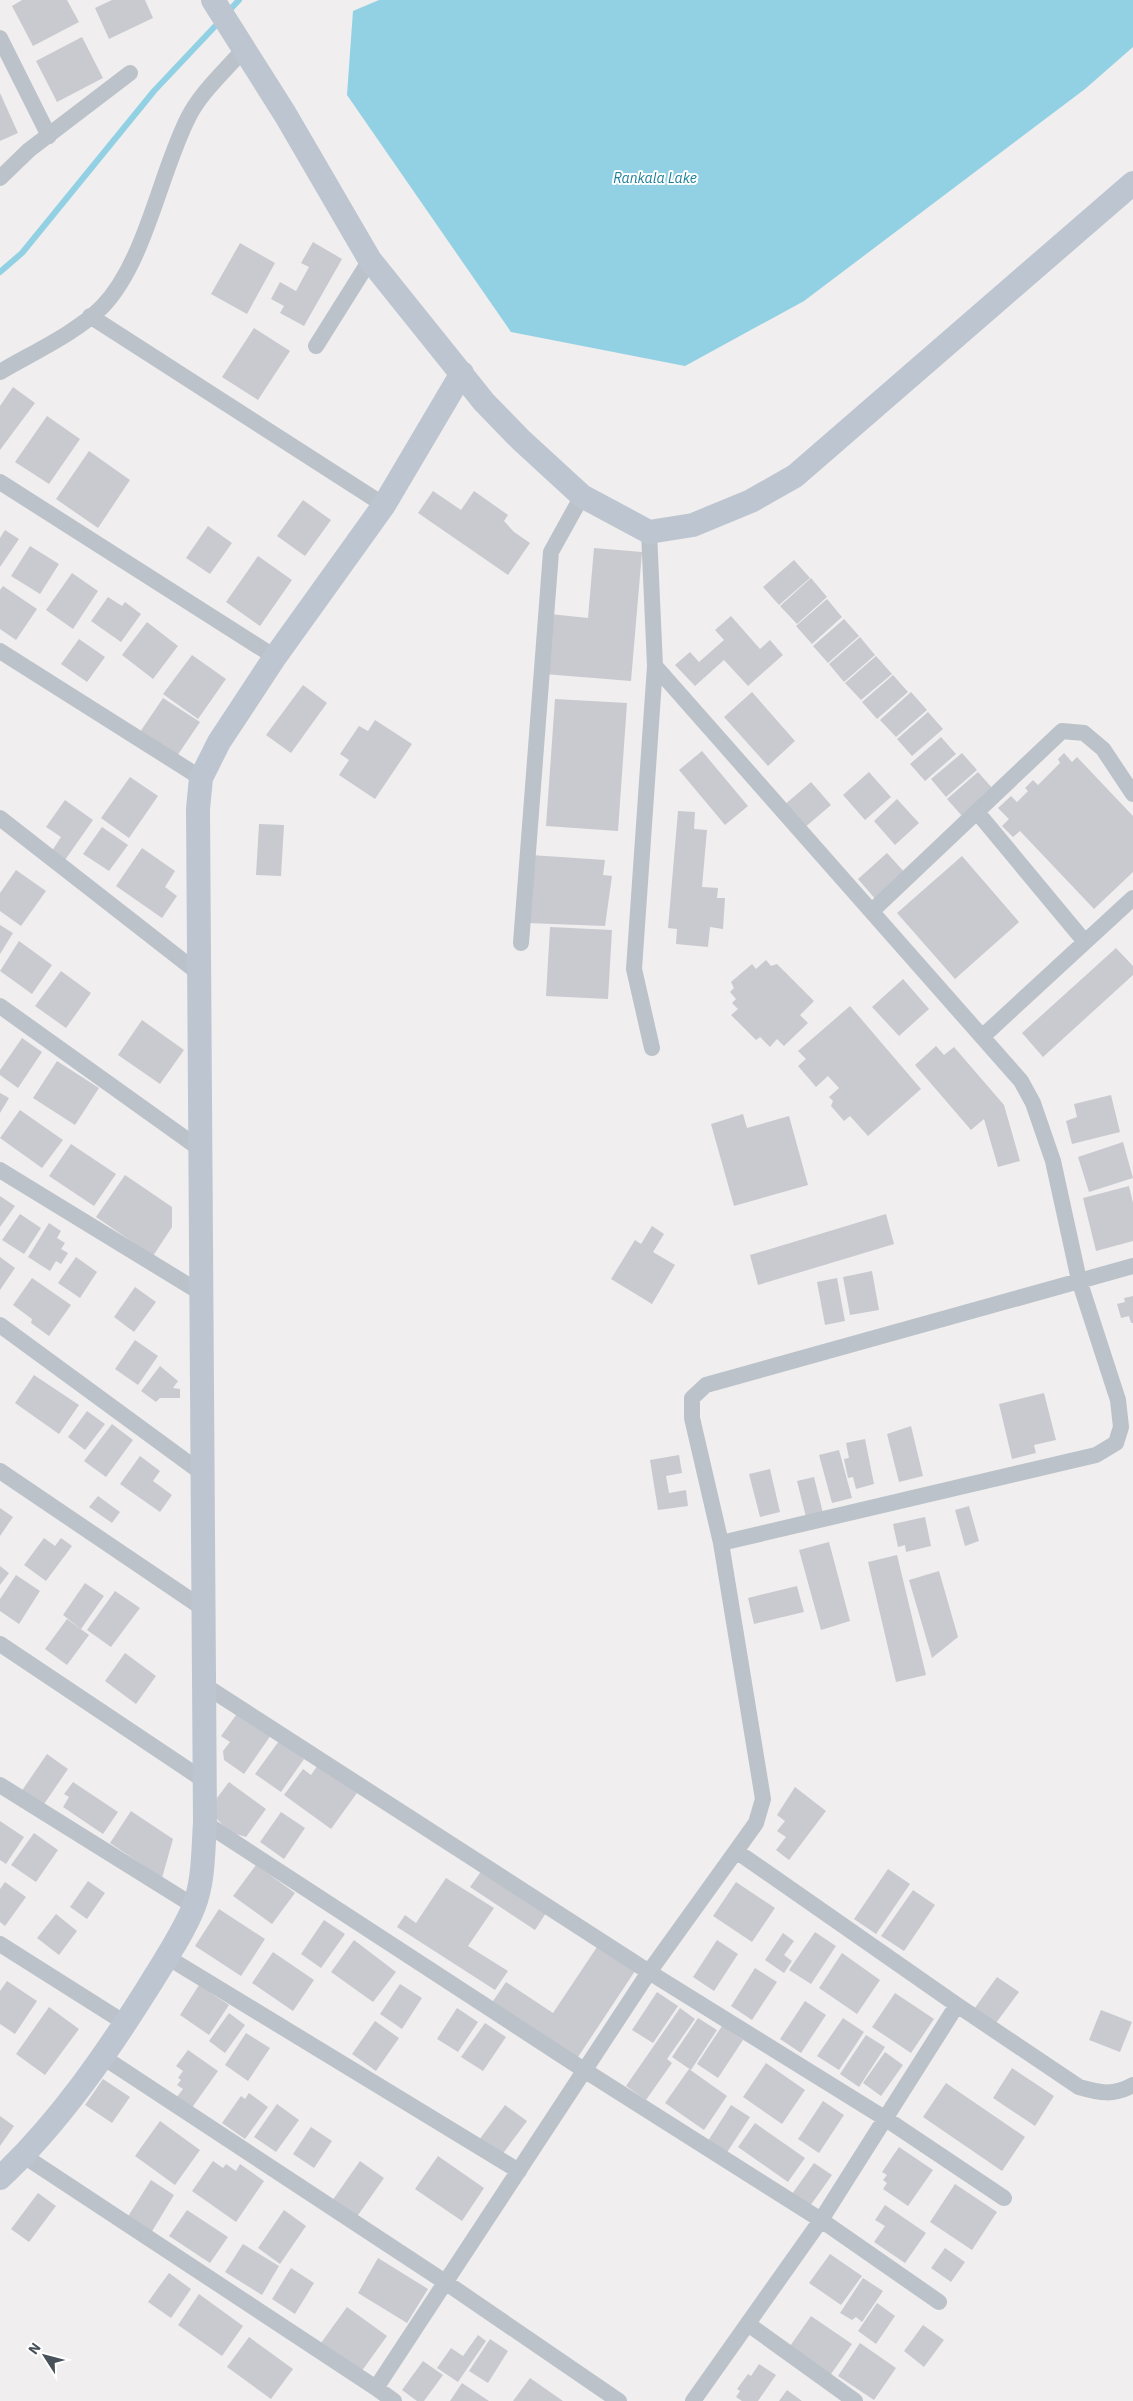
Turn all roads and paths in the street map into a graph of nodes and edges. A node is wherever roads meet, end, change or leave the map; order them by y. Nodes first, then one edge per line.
1 (220, 11) edge
2 (0, 38) edge
3 (243, 50) junction
4 (130, 74) dead end
5 (49, 136) junction
6 (0, 178) edge
7 (1133, 183) edge
8 (370, 260) junction
9 (90, 316) junction
10 (316, 346) dead end
11 (0, 372) edge
12 (462, 373) junction
13 (0, 482) edge
14 (582, 496) junction
15 (384, 505) junction
16 (649, 532) junction
17 (0, 651) edge
18 (275, 658) junction
19 (656, 666) junction
20 (201, 778) junction
21 (1133, 794) edge
22 (977, 812) junction
23 (0, 818) edge
24 (1133, 898) edge
25 (872, 911) junction
26 (1085, 942) junction
27 (521, 943) dead end
28 (200, 975) junction
29 (0, 1006) edge
30 (982, 1037) junction
31 (652, 1048) dead end
32 (200, 1149) junction
33 (0, 1170) edge
34 (1133, 1266) edge
35 (1079, 1280) junction
36 (201, 1293) junction
37 (0, 1325) edge
38 (0, 1471) edge
39 (202, 1473) junction
40 (721, 1543) junction
41 (204, 1608) junction
42 (0, 1644) edge
43 (204, 1685) junction
44 (205, 1781) junction
45 (0, 1785) edge
46 (205, 1823) junction
47 (736, 1852) junction
48 (194, 1906) junction
49 (1, 1948) edge
50 (167, 1957) junction
51 (649, 1972) junction
52 (957, 2005) junction
53 (126, 2023) junction
54 (103, 2057) junction
55 (584, 2070) junction
56 (1133, 2085) edge
57 (886, 2119) junction
58 (24, 2156) junction
59 (519, 2170) junction
60 (0, 2178) edge
61 (1004, 2198) dead end
62 (821, 2220) junction
63 (445, 2282) junction
64 (939, 2302) dead end
65 (748, 2324) junction
66 (376, 2388) junction
67 (394, 2401) edge
68 (618, 2401) edge
69 (693, 2401) edge
70 (855, 2401) edge

1 - 3 street
2 - 5 street
3 - 8 street
3 - 9 street
4 - 5 street
5 - 6 street
7 - 16 street
8 - 10 street
8 - 12 street
9 - 11 street
9 - 15 street
12 - 14 street
12 - 15 street
13 - 18 street
14 - 16 street
14 - 27 street
15 - 18 street
16 - 19 street
17 - 20 street
18 - 20 street
19 - 25 street
19 - 31 street
20 - 28 street
21 - 22 street
22 - 25 street
22 - 26 street
23 - 28 street
24 - 26 street
25 - 30 street
26 - 30 street
28 - 32 street
29 - 32 street
30 - 35 street
32 - 36 street
33 - 36 street
34 - 35 street
35 - 40 street
35 - 40 street
36 - 39 street
37 - 39 street
38 - 41 street
39 - 41 street
40 - 47 street
41 - 43 street
42 - 44 street
43 - 44 street
43 - 51 street
44 - 46 street
45 - 48 street
46 - 48 street
46 - 55 street
47 - 51 street
47 - 52 street
48 - 50 street
49 - 53 street
50 - 53 street
50 - 59 street
51 - 55 street
51 - 57 street
52 - 56 street
52 - 57 street
53 - 54 street
54 - 58 street
54 - 63 street
55 - 59 street
55 - 62 street
57 - 61 street
57 - 62 street
58 - 60 street
58 - 66 street
59 - 63 street
62 - 64 street
62 - 65 street
63 - 66 street
63 - 68 street
65 - 69 street
65 - 70 street
66 - 67 street

